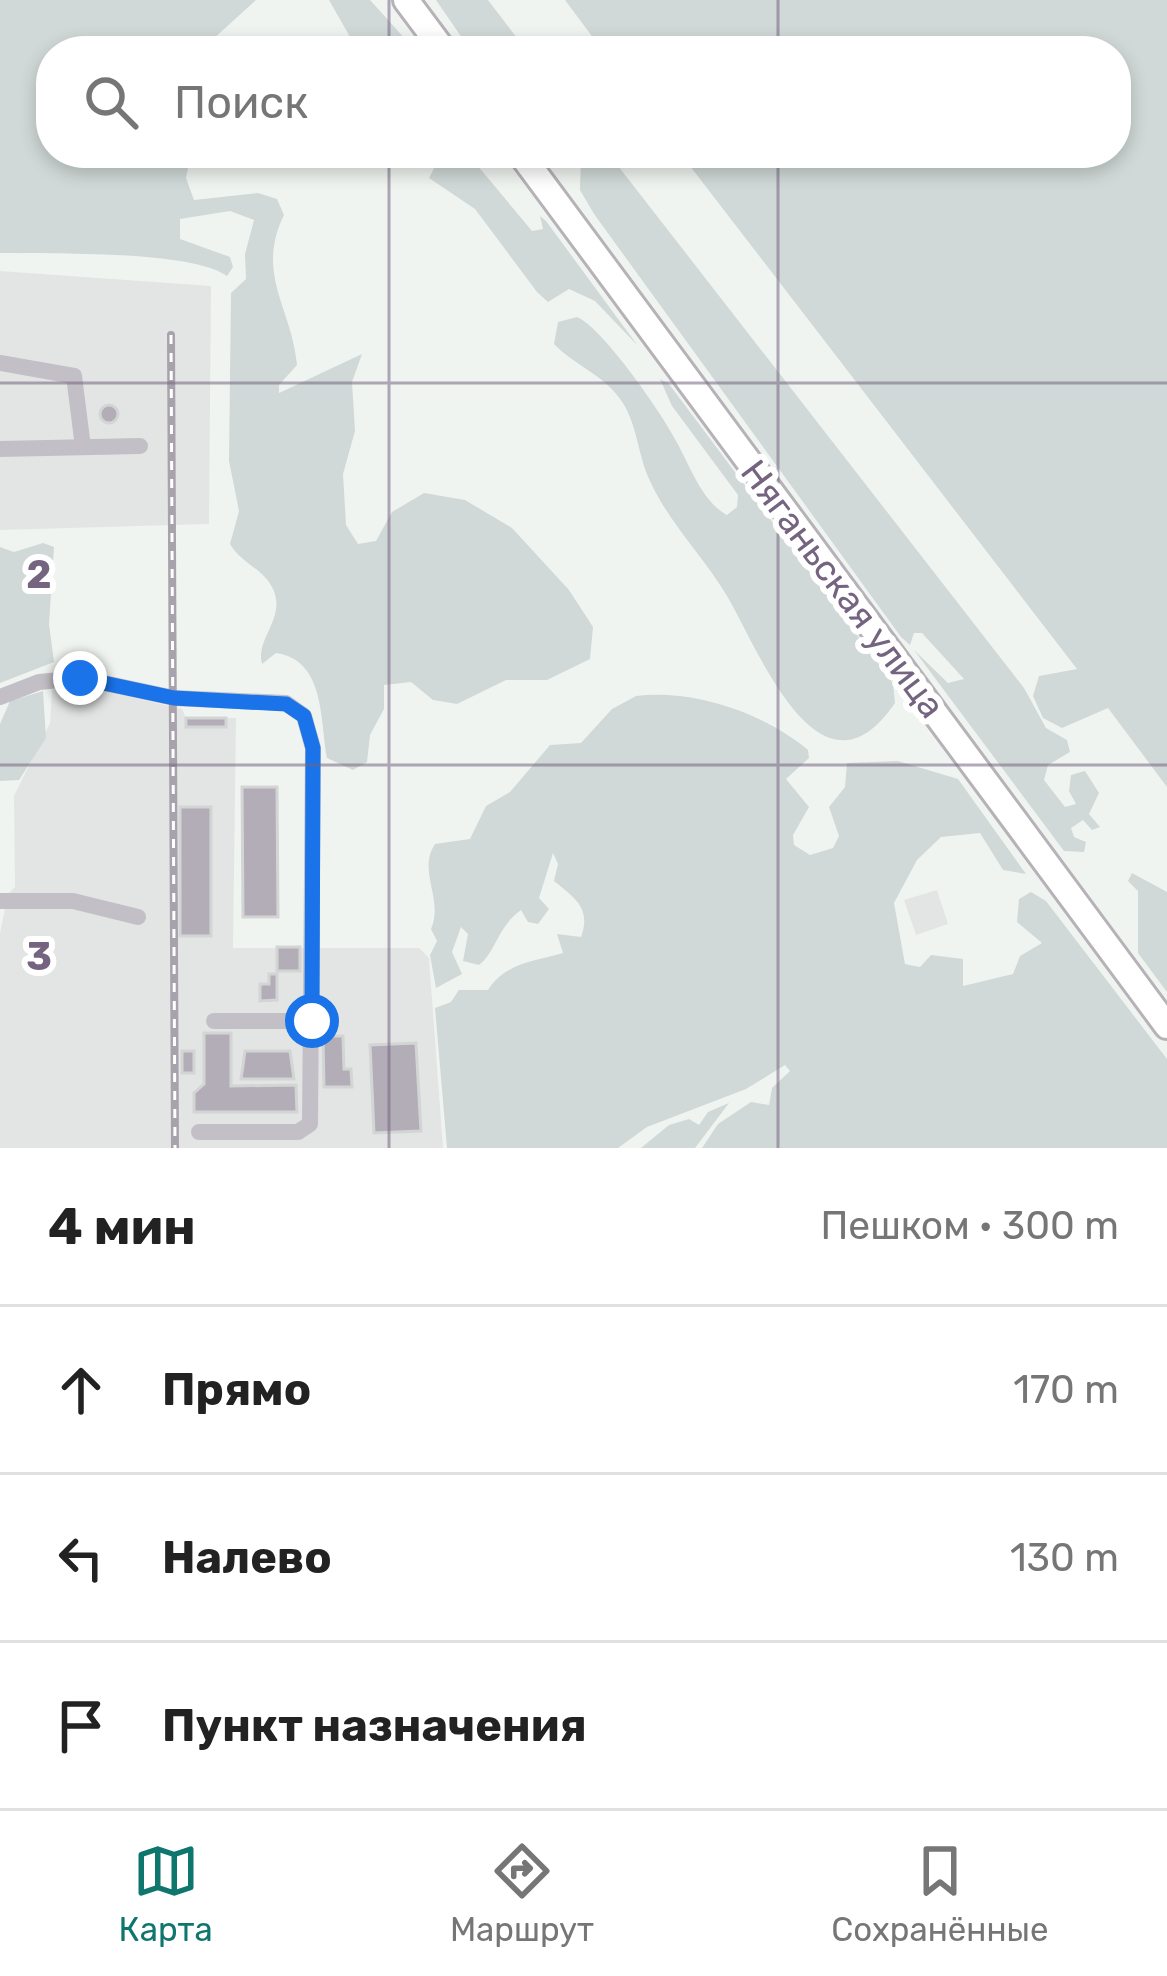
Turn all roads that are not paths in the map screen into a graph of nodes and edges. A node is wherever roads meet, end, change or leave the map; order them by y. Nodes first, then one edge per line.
1 (406, 0) edge
2 (433, 36) edge
3 (531, 168) edge
4 (0, 363) edge
5 (140, 446) dead end
6 (83, 447) junction
7 (0, 448) edge
8 (0, 697) edge
9 (0, 901) edge
10 (138, 917) dead end
11 (214, 1021) dead end
12 (312, 1021) junction
13 (1167, 1026) edge
14 (199, 1132) dead end

1 - 2 highway
3 - 13 highway, Няганьская улица
4 - 6 lane
5 - 6 lane
6 - 7 lane
8 - 12 lane
9 - 10 lane
11 - 12 lane
12 - 14 lane

